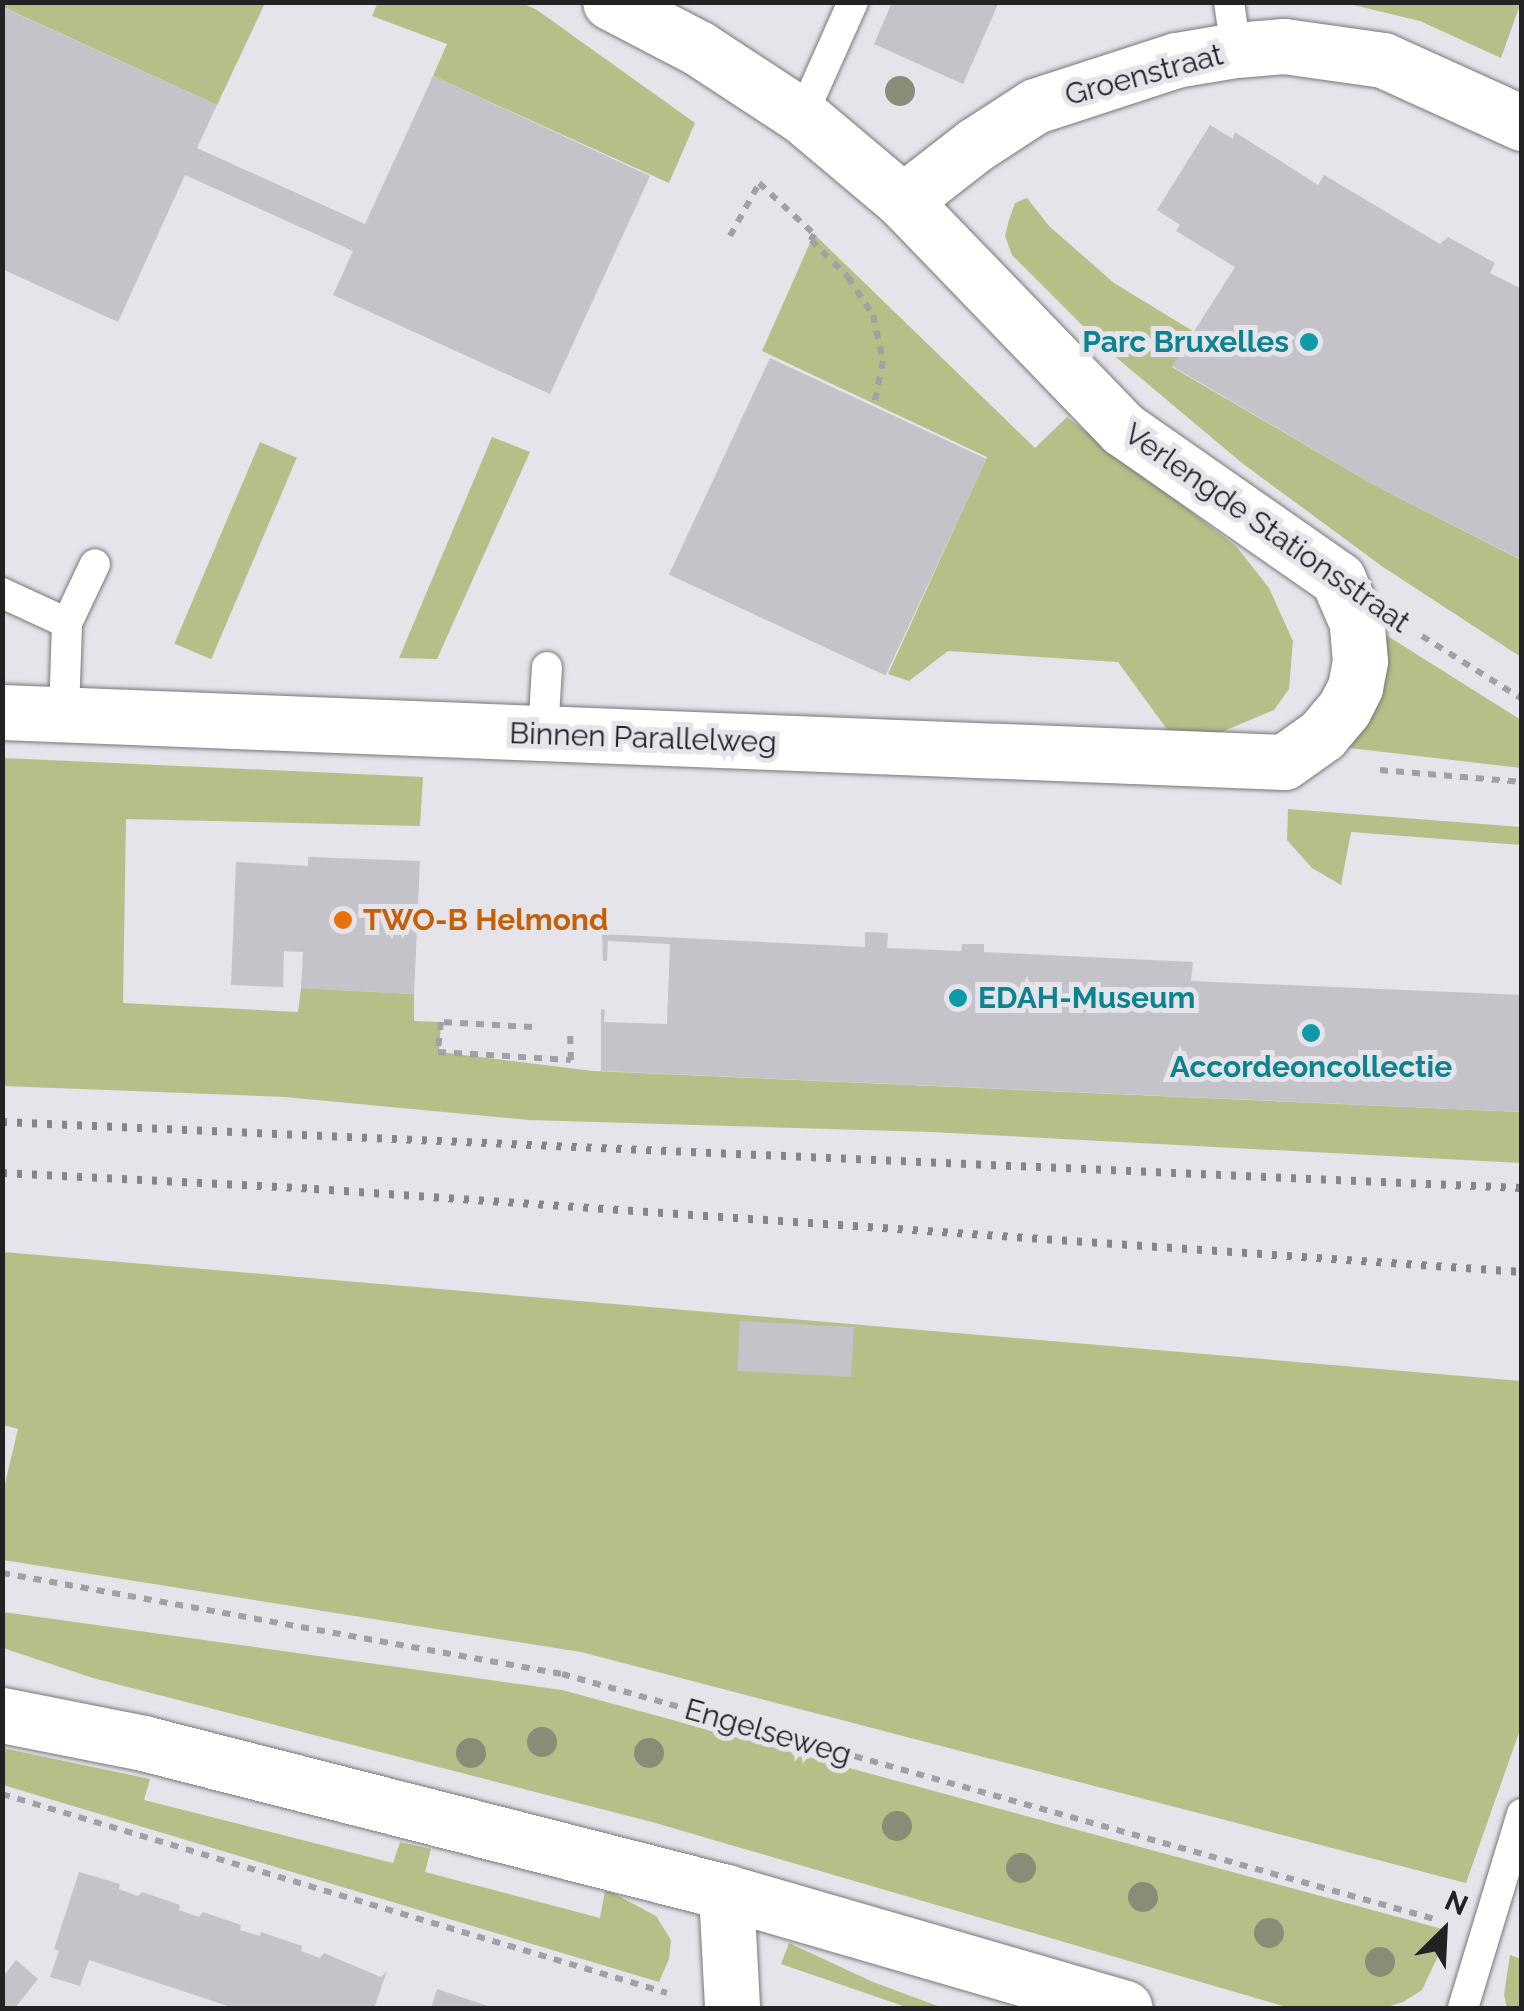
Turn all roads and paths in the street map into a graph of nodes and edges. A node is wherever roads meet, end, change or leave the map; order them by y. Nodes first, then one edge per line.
1 (610, 2) edge
2 (853, 2) edge
3 (1232, 26) edge
4 (802, 116) junction
5 (1522, 123) edge
6 (759, 182) dead end
7 (903, 201) junction
8 (874, 406) dead end
9 (95, 564) dead end
10 (1338, 580) junction
11 (2, 593) edge
12 (68, 624) junction
13 (547, 666) dead end
14 (1522, 698) edge
15 (2, 712) edge
16 (64, 714) junction
17 (543, 734) junction
18 (1284, 762) junction
19 (1522, 782) edge
20 (532, 1027) dead end
21 (570, 1028) dead end
22 (2, 1573) edge
23 (2, 1682) edge
24 (2, 1715) edge
25 (143, 1743) junction
26 (2, 1794) edge
27 (1522, 1814) edge
28 (726, 1892) junction
29 (1483, 1932) junction
30 (706, 2003) edge
31 (1124, 2008) edge
32 (1463, 2008) edge

1 - 4 street, Verlengde Stationsstraat
2 - 4 lane
3 - 5 street, Groenstraat
3 - 7 street, Groenstraat
4 - 7 street, Verlengde Stationsstraat
6 - 8 path
7 - 10 street, Verlengde Stationsstraat
9 - 12 lane
10 - 14 path, Verlengde Stationsstraat
10 - 18 street
11 - 12 lane
12 - 16 lane
13 - 17 lane
15 - 16 street, Binnen Parallelweg
16 - 17 street, Binnen Parallelweg
17 - 18 street, Binnen Parallelweg
18 - 19 path
20 - 21 path
22 - 29 path, Engelseweg
23 - 25 street
24 - 25 street
25 - 28 street
26 - 30 path
27 - 29 lane
28 - 30 street
28 - 31 street
29 - 32 lane

